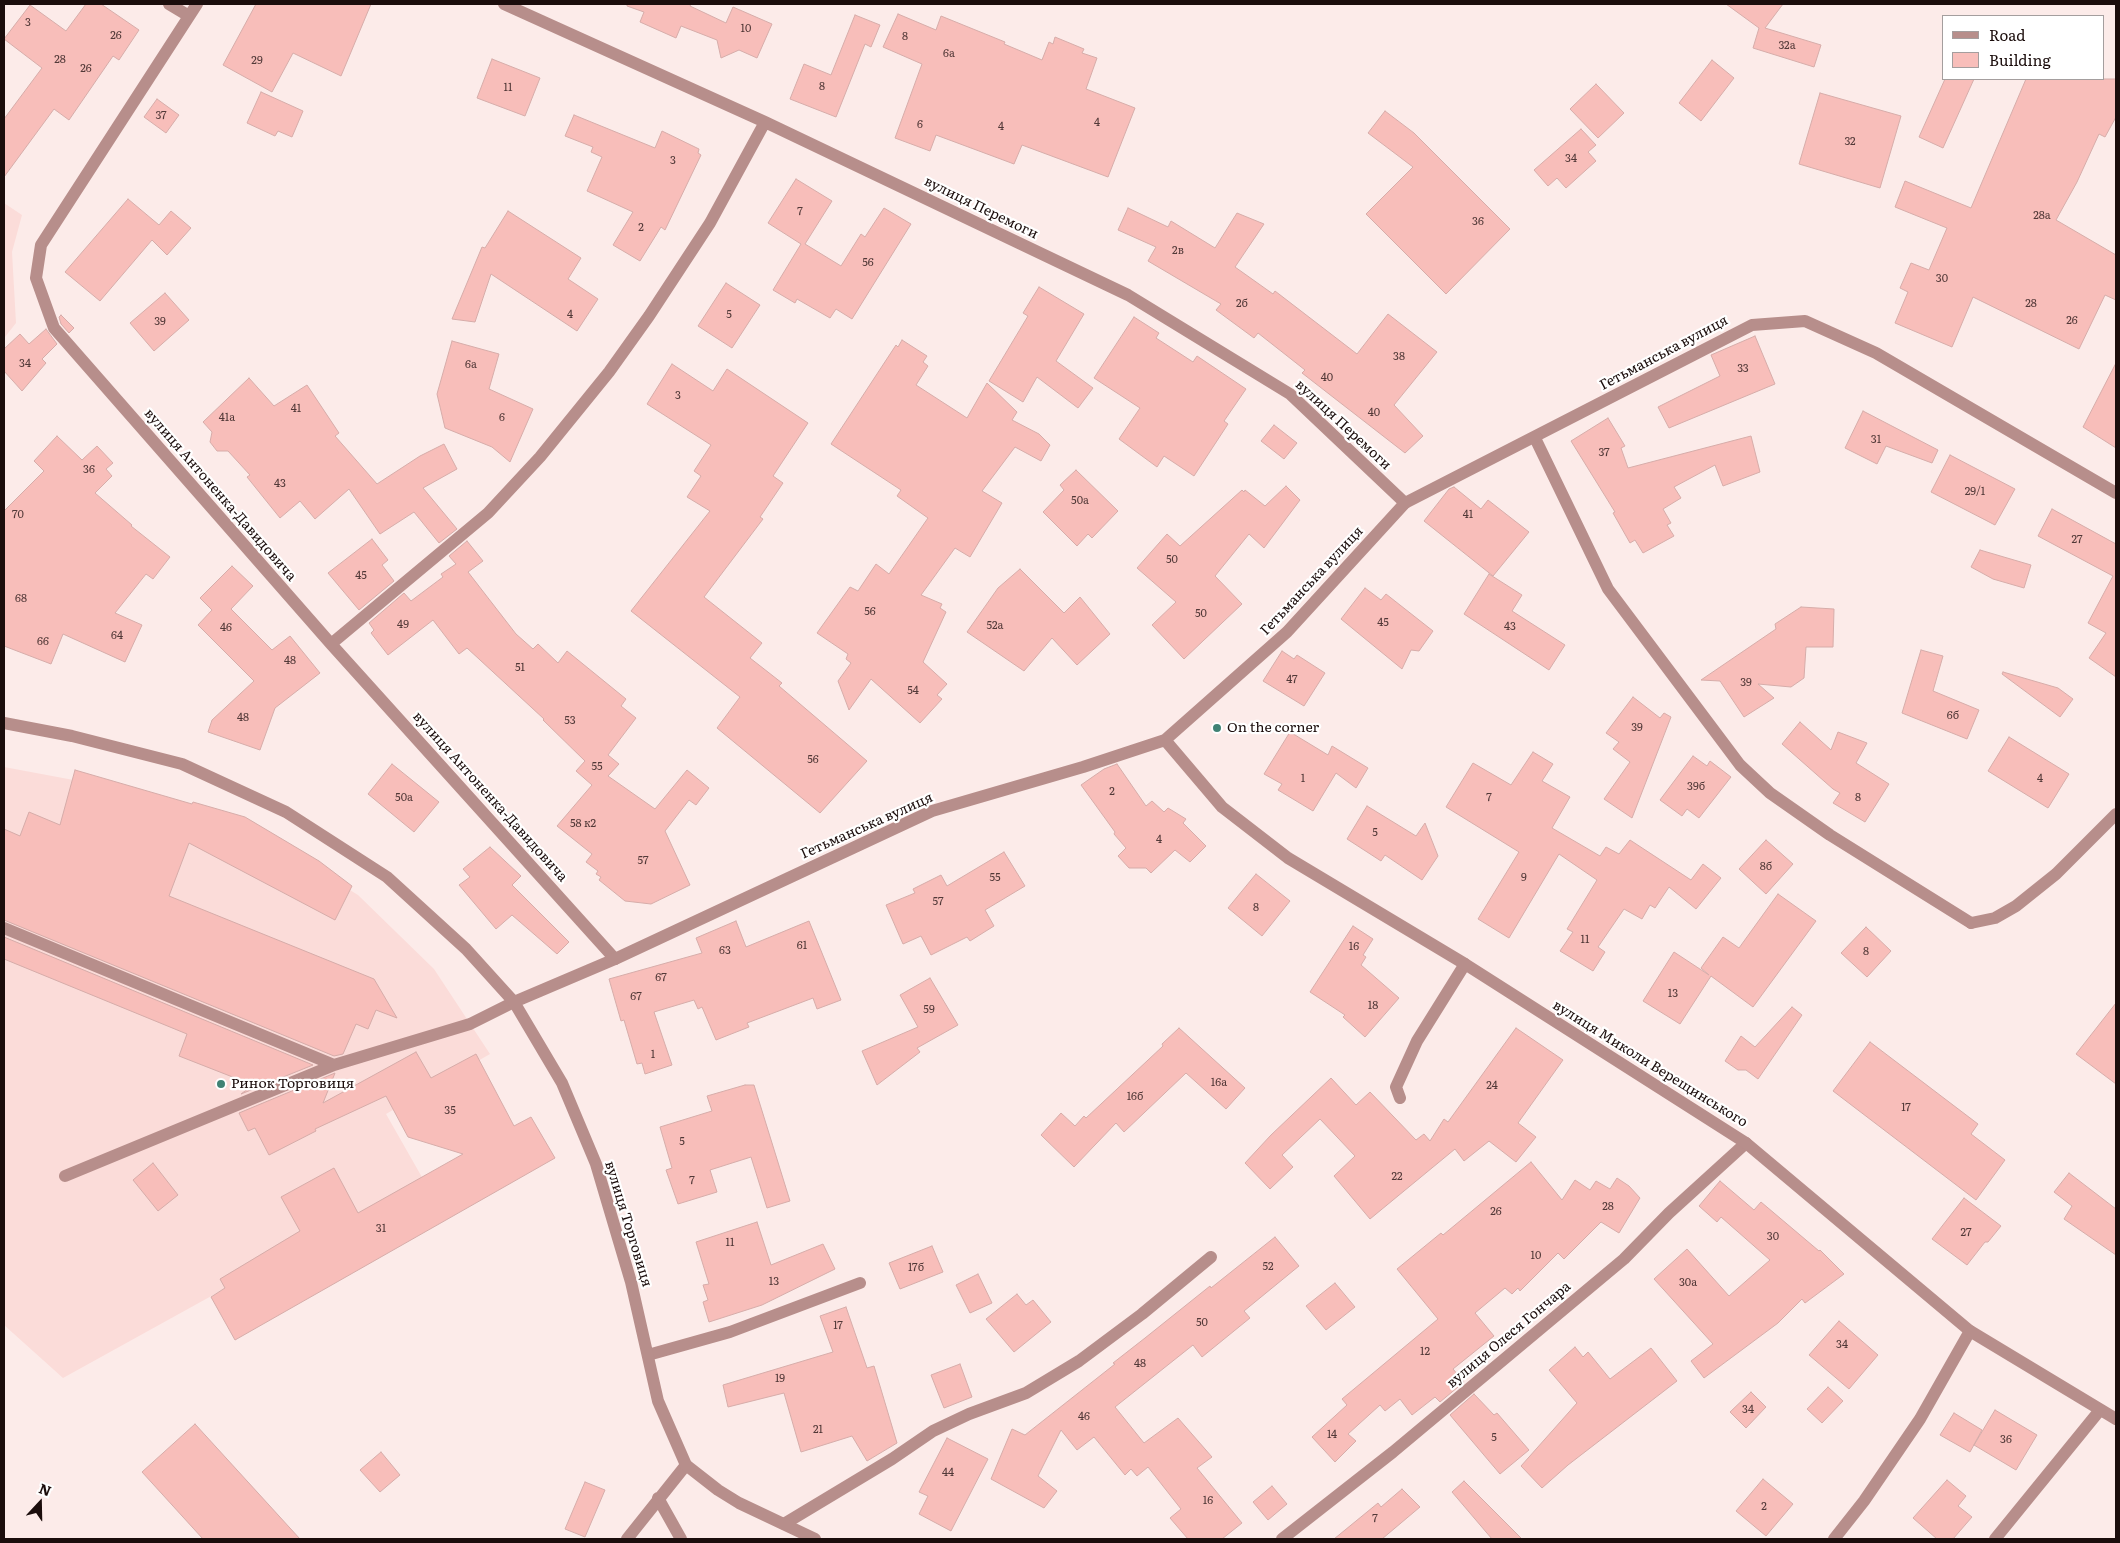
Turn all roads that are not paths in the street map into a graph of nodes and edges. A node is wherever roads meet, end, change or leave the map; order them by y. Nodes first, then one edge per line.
1 (170, 4) edge
2 (197, 4) edge
3 (504, 4) edge
4 (189, 16) junction
5 (765, 122) junction
6 (1535, 438) junction
7 (2116, 493) edge
8 (1405, 503) junction
9 (331, 644) junction
10 (4, 724) edge
11 (1165, 740) junction
12 (2116, 814) edge
13 (4, 928) edge
14 (615, 958) junction
15 (1465, 964) junction
16 (514, 1002) junction
17 (334, 1065) junction
18 (1400, 1098) dead end
19 (1746, 1143) junction
20 (65, 1176) dead end
21 (1211, 1257) dead end
22 (860, 1283) dead end
23 (1970, 1332) junction
24 (648, 1355) junction
25 (2100, 1410) junction
26 (2116, 1419) edge
27 (686, 1465) junction
28 (658, 1498) junction
29 (784, 1524) junction
30 (627, 1539) edge
31 (681, 1539) edge
32 (815, 1539) edge
33 (1282, 1539) edge
34 (1834, 1539) edge
35 (1995, 1539) edge

1 - 4 street
2 - 4 street, вулиця Антоненка-Давидовича
3 - 5 street, вулиця Перемоги
4 - 9 street, вулиця Антоненка-Давидовича
5 - 8 street, вулиця Перемоги
5 - 9 street
6 - 7 street, Гетьманська вулиця
6 - 8 street, Гетьманська вулиця
6 - 12 street
8 - 11 street, Гетьманська вулиця
9 - 14 street, вулиця Антоненка-Давидовича
10 - 16 street, вулиця Торговиця
11 - 14 street, Гетьманська вулиця
11 - 15 street, вулиця Миколи Верещинського
13 - 17 street
14 - 16 street, Гетьманська вулиця
15 - 18 street
15 - 19 street, вулиця Миколи Верещинського
16 - 17 street, Гетьманська вулиця
16 - 24 street, вулиця Торговиця
17 - 20 street, Гетьманська вулиця
19 - 23 street, вулиця Миколи Верещинського
19 - 33 street, вулиця Олеся Гончара
21 - 29 street
22 - 24 street
23 - 25 street, вулиця Миколи Верещинського
23 - 34 street
24 - 27 street, вулиця Торговиця
25 - 26 street, вулиця Миколи Верещинського
25 - 35 street
27 - 28 street
27 - 29 street
28 - 30 street
28 - 31 street
29 - 32 street

